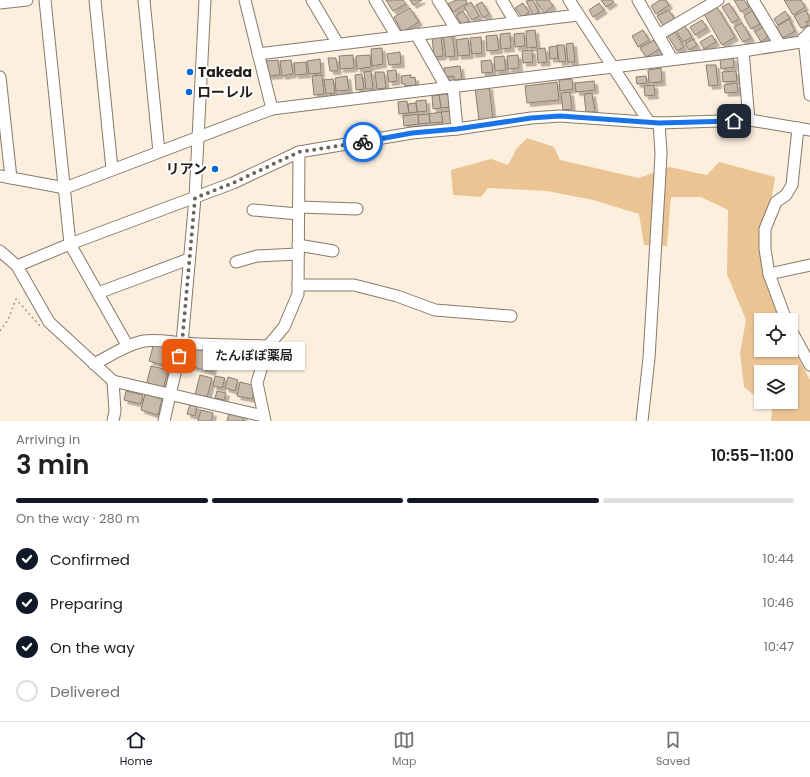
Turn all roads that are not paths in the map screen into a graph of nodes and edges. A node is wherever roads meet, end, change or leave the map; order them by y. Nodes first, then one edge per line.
1 (21, 0) edge
2 (45, 0) edge
3 (95, 0) edge
4 (144, 0) edge
5 (206, 0) edge
6 (245, 0) edge
7 (312, 0) edge
8 (375, 0) edge
9 (438, 0) edge
10 (502, 0) edge
11 (570, 0) edge
12 (638, 0) edge
13 (718, 0) edge
14 (753, 0) edge
15 (0, 3) edge
16 (699, 5) edge
17 (578, 15) junction
18 (515, 22) junction
19 (456, 30) junction
20 (416, 34) junction
21 (658, 35) junction
22 (807, 35) edge
23 (397, 37) junction
24 (338, 44) junction
25 (780, 45) junction
26 (743, 51) junction
27 (258, 54) junction
28 (672, 59) junction
29 (613, 67) junction
30 (0, 77) edge
31 (450, 86) junction
32 (810, 95) edge
33 (272, 109) junction
34 (749, 120) junction
35 (654, 123) junction
36 (798, 128) junction
37 (457, 129) junction
38 (810, 130) edge
39 (199, 137) junction
40 (160, 152) junction
41 (299, 152) junction
42 (112, 169) junction
43 (5, 177) edge
44 (65, 188) junction
45 (195, 198) junction
46 (357, 209) dead end
47 (253, 210) dead end
48 (299, 210) junction
49 (70, 244) junction
50 (298, 250) junction
51 (0, 251) edge
52 (333, 251) dead end
53 (190, 259) junction
54 (236, 262) dead end
55 (810, 265) edge
56 (17, 266) junction
57 (770, 274) junction
58 (298, 285) junction
59 (98, 293) junction
60 (784, 313) edge
61 (511, 316) dead end
62 (182, 343) junction
63 (805, 343) edge
64 (127, 345) junction
65 (268, 346) junction
66 (94, 364) junction
67 (810, 365) edge
68 (118, 383) junction
69 (170, 395) junction
70 (264, 418) edge
71 (113, 421) edge
72 (119, 421) edge
73 (164, 421) edge
74 (642, 421) edge

1 - 15 street
2 - 44 street
3 - 42 street
4 - 40 street
5 - 39 street
6 - 27 street
7 - 24 street
8 - 23 street
9 - 19 street
10 - 18 street
11 - 17 street
12 - 21 street
13 - 16 street
14 - 25 street
16 - 21 street
17 - 18 street
17 - 29 street
18 - 19 street
19 - 20 street
20 - 23 street
20 - 31 street
21 - 28 street
22 - 25 street
22 - 32 street
23 - 24 street
24 - 27 street
25 - 26 street
26 - 28 street
26 - 34 street
27 - 33 street
28 - 29 street
29 - 31 street
29 - 35 street
30 - 43 street
31 - 33 street
31 - 37 street
33 - 39 street
34 - 35 street
34 - 36 street
35 - 37 street
35 - 74 street
36 - 38 street
36 - 57 street
37 - 41 street
39 - 40 street
39 - 45 street
40 - 42 street
41 - 45 street
41 - 48 street
42 - 44 street
43 - 44 street
44 - 49 street
45 - 49 street
45 - 53 street
46 - 48 street
47 - 48 street
48 - 50 street
49 - 56 street
49 - 59 street
50 - 52 street
50 - 54 street
50 - 58 street
51 - 56 street
53 - 59 street
53 - 62 street
55 - 57 street
56 - 66 street
57 - 60 street
58 - 61 street
58 - 65 street
59 - 64 street
62 - 64 street
62 - 65 street
62 - 69 street
63 - 67 street
64 - 66 street
65 - 70 street
66 - 68 street
68 - 69 street
68 - 71 street
68 - 72 street
69 - 70 street
69 - 73 street

